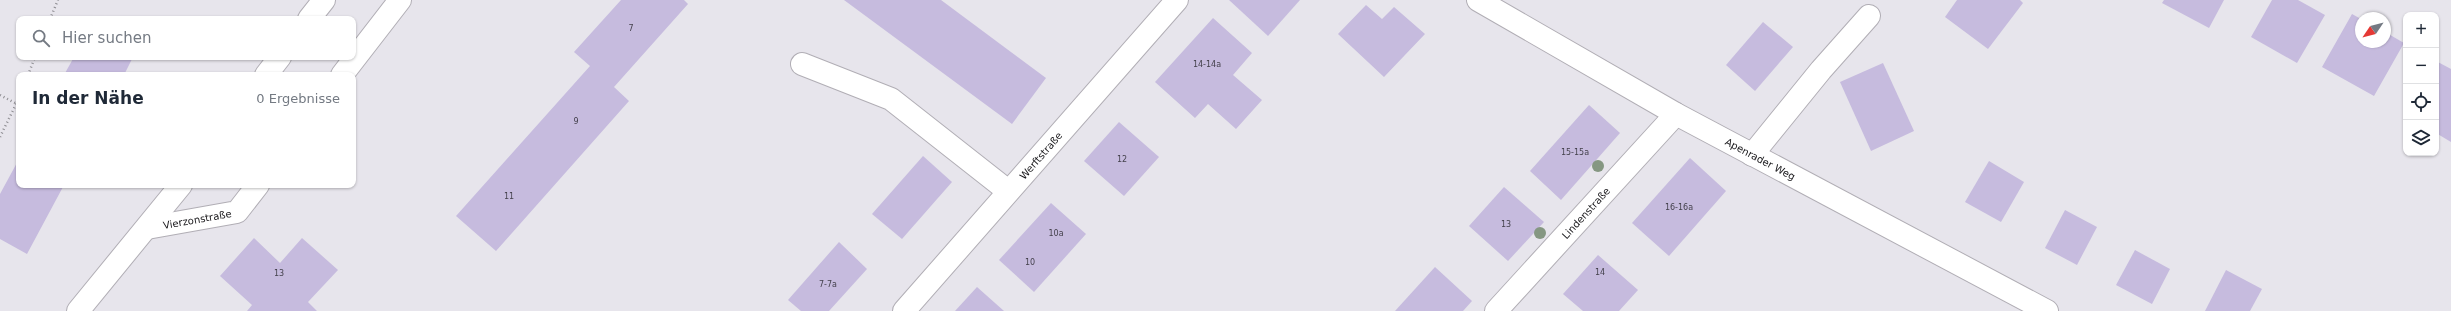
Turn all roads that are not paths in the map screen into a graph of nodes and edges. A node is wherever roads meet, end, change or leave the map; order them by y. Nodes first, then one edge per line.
1 (324, 0) edge
2 (400, 0) edge
3 (1177, 0) edge
4 (1487, 2) edge
5 (311, 16) edge
6 (1870, 16) dead end
7 (356, 57) edge
8 (278, 60) edge
9 (354, 60) edge
10 (802, 64) dead end
11 (268, 72) edge
12 (344, 72) edge
13 (1676, 114) junction
14 (1752, 155) junction
15 (179, 188) edge
16 (256, 188) edge
17 (1008, 191) junction
18 (147, 228) junction
19 (2043, 310) edge
20 (78, 311) edge
21 (904, 311) edge
22 (1496, 311) edge

1 - 5 street
2 - 7 street
3 - 17 street, Werftstraße
4 - 13 street, Apenrader Weg
6 - 14 street
8 - 11 street
9 - 12 street
10 - 17 street
13 - 14 street, Apenrader Weg
13 - 22 street, Lindenstraße
14 - 19 street, Apenrader Weg
15 - 18 street, Vierzonstraße
16 - 18 street, Vierzonstraße
17 - 21 street, Werftstraße
18 - 20 street, Vierzonstraße

